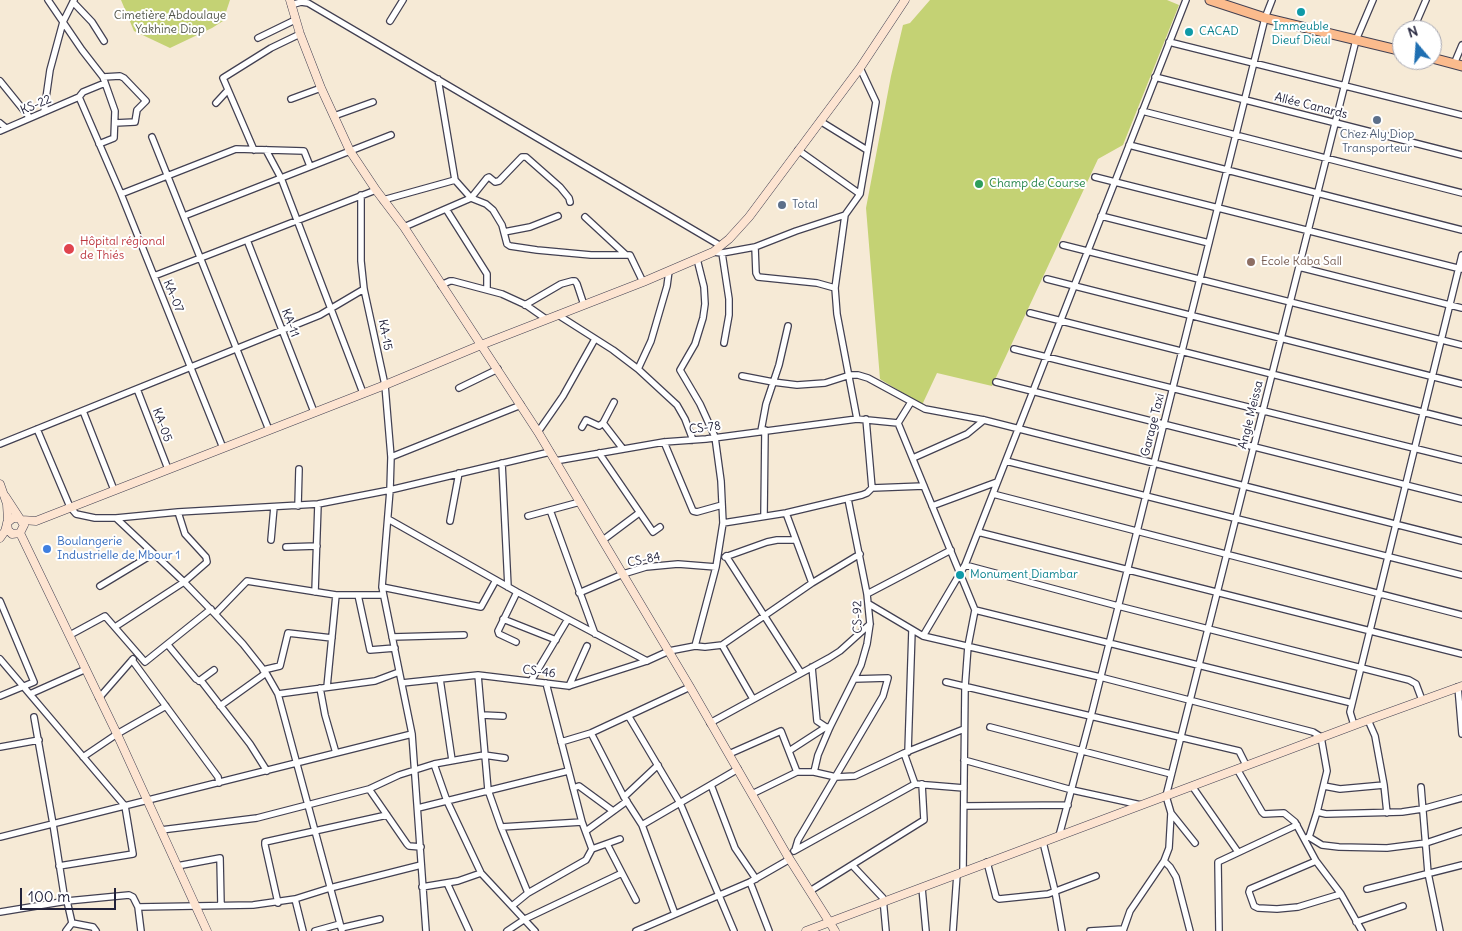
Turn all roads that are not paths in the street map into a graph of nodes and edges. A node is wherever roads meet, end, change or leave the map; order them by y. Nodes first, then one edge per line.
1 (48, 0) edge
2 (402, 0) edge
3 (905, 0) edge
4 (1186, 0) edge
5 (1210, 0) edge
6 (1272, 0) edge
7 (1373, 0) edge
8 (1426, 0) edge
9 (73, 1) edge
10 (291, 3) edge
11 (1264, 18) junction
12 (295, 20) junction
13 (1417, 20) edge
14 (390, 21) dead end
15 (63, 22) junction
16 (300, 34) junction
17 (258, 38) dead end
18 (1356, 40) junction
19 (104, 41) dead end
20 (1169, 42) junction
21 (1462, 45) edge
22 (1392, 49) edge
23 (1442, 61) edge
24 (1254, 63) junction
25 (1458, 65) edge
26 (860, 68) junction
27 (1155, 77) junction
28 (438, 79) junction
29 (104, 80) junction
30 (0, 81) edge
31 (1344, 86) junction
32 (321, 88) junction
33 (228, 90) junction
34 (79, 97) junction
35 (291, 99) dead end
36 (1245, 100) junction
37 (374, 102) dead end
38 (216, 103) dead end
39 (1142, 111) junction
40 (44, 112) junction
41 (1462, 115) edge
42 (334, 116) junction
43 (30, 118) junction
44 (820, 121) junction
45 (1335, 122) junction
46 (0, 123) edge
47 (115, 123) junction
48 (6, 128) junction
49 (0, 131) edge
50 (391, 135) dead end
51 (1236, 135) junction
52 (152, 137) dead end
53 (99, 144) junction
54 (1129, 145) junction
55 (254, 150) junction
56 (266, 150) junction
57 (798, 150) junction
58 (867, 150) junction
59 (350, 151) junction
60 (1462, 155) edge
61 (1326, 158) junction
62 (310, 166) junction
63 (1228, 170) junction
64 (168, 176) junction
65 (1095, 177) dead end
66 (281, 178) junction
67 (455, 180) junction
68 (1114, 182) junction
69 (376, 190) junction
70 (1317, 192) junction
71 (1462, 193) edge
72 (120, 194) junction
73 (860, 194) junction
74 (361, 195) junction
75 (471, 198) junction
76 (383, 200) junction
77 (570, 202) dead end
78 (1218, 208) junction
79 (446, 209) junction
80 (845, 215) junction
81 (184, 216) junction
82 (558, 216) dead end
83 (1101, 216) junction
84 (585, 217) dead end
85 (297, 220) junction
86 (404, 228) junction
87 (1462, 230) edge
88 (1308, 231) junction
89 (504, 232) junction
90 (247, 240) junction
91 (1209, 243) junction
92 (1063, 245) dead end
93 (755, 247) junction
94 (722, 250) junction
95 (1087, 251) junction
96 (626, 254) junction
97 (1462, 255) edge
98 (201, 258) junction
99 (697, 259) junction
100 (1299, 267) junction
101 (1460, 269) edge
102 (669, 271) junction
103 (154, 276) junction
104 (1047, 279) dead end
105 (1200, 279) junction
106 (643, 282) junction
107 (441, 285) junction
108 (1074, 286) junction
109 (835, 288) junction
110 (364, 289) junction
111 (487, 289) junction
112 (1290, 302) junction
113 (525, 304) junction
114 (584, 305) junction
115 (1450, 305) junction
116 (1462, 308) edge
117 (331, 309) junction
118 (1030, 313) dead end
119 (558, 315) junction
120 (1191, 316) junction
121 (546, 320) junction
122 (1060, 321) junction
123 (788, 326) dead end
124 (282, 331) junction
125 (1281, 338) junction
126 (1441, 339) junction
127 (595, 340) junction
128 (724, 343) dead end
129 (480, 345) junction
130 (1462, 345) edge
131 (237, 349) junction
132 (1014, 349) dead end
133 (1182, 351) junction
134 (1046, 357) junction
135 (192, 367) junction
136 (638, 369) junction
137 (498, 370) junction
138 (850, 374) junction
139 (1272, 374) junction
140 (742, 376) dead end
141 (1432, 377) junction
142 (773, 382) junction
143 (996, 382) dead end
144 (1462, 384) edge
145 (385, 385) junction
146 (459, 388) dead end
147 (1172, 388) junction
148 (138, 389) junction
149 (1033, 391) junction
150 (363, 393) junction
151 (614, 402) dead end
152 (911, 402) junction
153 (521, 406) junction
154 (1262, 410) junction
155 (83, 411) junction
156 (314, 412) junction
157 (1423, 412) junction
158 (857, 418) junction
159 (866, 419) junction
160 (984, 420) junction
161 (1462, 422) edge
162 (603, 423) junction
163 (898, 423) junction
164 (1163, 424) junction
165 (582, 427) dead end
166 (1018, 429) junction
167 (37, 430) junction
168 (269, 430) junction
169 (763, 430) junction
170 (538, 432) junction
171 (715, 437) junction
172 (693, 440) junction
173 (664, 442) junction
174 (0, 444) edge
175 (1254, 446) junction
176 (223, 448) junction
177 (1414, 448) junction
178 (623, 449) junction
179 (550, 452) junction
180 (599, 453) junction
181 (391, 457) junction
182 (912, 458) junction
183 (1462, 460) edge
184 (555, 461) junction
185 (1006, 461) junction
186 (502, 463) junction
187 (1154, 463) junction
188 (168, 469) junction
189 (299, 469) dead end
190 (460, 473) junction
191 (998, 482) junction
192 (0, 484) edge
193 (1405, 485) junction
194 (924, 486) junction
195 (1244, 486) junction
196 (872, 488) junction
197 (114, 490) junction
198 (390, 490) junction
199 (993, 494) junction
200 (5, 496) junction
201 (1145, 496) junction
202 (848, 499) junction
203 (1462, 499) edge
204 (580, 502) junction
205 (318, 504) junction
206 (722, 505) junction
207 (298, 506) junction
208 (932, 506) junction
209 (70, 507) junction
210 (274, 507) junction
211 (550, 510) junction
212 (178, 512) junction
213 (639, 512) junction
214 (786, 513) junction
215 (528, 516) dead end
216 (764, 516) junction
217 (42, 518) junction
218 (116, 518) junction
219 (1236, 518) junction
220 (20, 519) junction
221 (388, 519) junction
222 (450, 521) dead end
223 (6, 522) edge
224 (723, 523) junction
225 (1396, 524) junction
226 (660, 527) dead end
227 (1136, 531) junction
228 (978, 532) junction
229 (19, 533) junction
230 (0, 539) edge
231 (271, 540) dead end
232 (603, 540) junction
233 (796, 540) junction
234 (1462, 541) edge
235 (317, 546) junction
236 (286, 548) dead end
237 (951, 550) junction
238 (153, 554) junction
239 (860, 554) junction
240 (1226, 554) junction
241 (726, 556) junction
242 (1388, 556) junction
243 (718, 559) junction
244 (965, 565) junction
245 (716, 567) junction
246 (1127, 570) junction
247 (623, 574) junction
248 (961, 574) junction
249 (1462, 575) edge
250 (496, 580) junction
251 (184, 582) junction
252 (812, 583) junction
253 (100, 586) dead end
254 (382, 587) junction
255 (508, 587) junction
256 (316, 592) junction
257 (517, 592) junction
258 (1217, 592) junction
259 (579, 593) junction
260 (1379, 593) junction
261 (867, 594) junction
262 (358, 595) junction
263 (382, 595) junction
264 (336, 596) junction
265 (0, 601) edge
266 (869, 604) junction
267 (1118, 606) junction
268 (975, 610) junction
269 (213, 612) junction
270 (1462, 615) edge
271 (766, 616) junction
272 (503, 619) junction
273 (568, 619) junction
274 (870, 624) junction
275 (115, 627) junction
276 (1208, 628) junction
277 (912, 630) junction
278 (1370, 631) junction
279 (595, 634) junction
280 (70, 635) junction
281 (464, 635) dead end
282 (923, 636) junction
283 (392, 637) junction
284 (332, 638) junction
285 (556, 640) junction
286 (516, 642) dead end
287 (1109, 643) junction
288 (168, 645) junction
289 (722, 645) junction
290 (587, 646) dead end
291 (694, 646) junction
292 (968, 646) junction
293 (395, 648) junction
294 (669, 652) junction
295 (138, 653) junction
296 (1462, 654) edge
297 (0, 659) edge
298 (132, 660) junction
299 (646, 661) junction
300 (1199, 665) junction
301 (812, 667) junction
302 (1360, 668) junction
303 (86, 669) junction
304 (214, 670) dead end
305 (265, 672) junction
306 (399, 672) junction
307 (801, 673) junction
308 (478, 675) junction
309 (1100, 678) junction
310 (440, 679) junction
311 (854, 679) junction
312 (199, 681) junction
313 (531, 681) junction
314 (946, 682) dead end
315 (402, 683) junction
316 (546, 683) junction
317 (569, 686) junction
318 (965, 686) junction
319 (23, 687) junction
320 (690, 687) junction
321 (1460, 687) edge
322 (323, 688) junction
323 (30, 694) junction
324 (278, 694) junction
325 (0, 696) edge
326 (99, 698) junction
327 (753, 700) junction
328 (1190, 700) junction
329 (1422, 700) junction
330 (1352, 703) junction
331 (166, 706) junction
332 (220, 706) junction
333 (482, 715) junction
334 (503, 716) dead end
335 (1091, 716) junction
336 (34, 717) dead end
337 (629, 717) junction
338 (1368, 720) junction
339 (710, 722) junction
340 (1354, 725) junction
341 (990, 726) dead end
342 (828, 727) junction
343 (964, 729) junction
344 (1462, 730) edge
345 (591, 733) junction
346 (117, 734) junction
347 (412, 734) junction
348 (1462, 734) edge
349 (1321, 737) junction
350 (1180, 738) junction
351 (39, 740) junction
352 (561, 742) junction
353 (0, 747) edge
354 (789, 751) junction
355 (1082, 751) junction
356 (906, 752) junction
357 (336, 753) junction
358 (729, 754) junction
359 (484, 755) junction
360 (83, 757) junction
361 (504, 758) dead end
362 (452, 760) junction
363 (964, 760) junction
364 (296, 763) junction
365 (434, 764) junction
366 (658, 765) junction
367 (1246, 766) junction
368 (416, 769) junction
369 (738, 769) junction
370 (1236, 769) junction
371 (568, 770) junction
372 (267, 771) junction
373 (796, 772) junction
374 (814, 772) junction
375 (1171, 774) junction
376 (836, 776) junction
377 (219, 783) junction
378 (919, 784) junction
379 (711, 785) junction
380 (1384, 785) junction
381 (1192, 786) junction
382 (1324, 786) junction
383 (1421, 787) dead end
384 (573, 788) junction
385 (964, 788) junction
386 (369, 789) junction
387 (488, 790) junction
388 (1072, 790) junction
389 (752, 794) junction
390 (1166, 796) junction
391 (1462, 798) edge
392 (625, 799) junction
393 (148, 801) junction
394 (447, 801) junction
395 (680, 803) junction
396 (1068, 805) junction
397 (1141, 805) junction
398 (125, 806) junction
399 (308, 806) junction
400 (964, 806) junction
401 (418, 808) junction
402 (1422, 809) junction
403 (613, 811) junction
404 (1317, 812) junction
405 (1386, 813) junction
406 (1172, 814) junction
407 (387, 815) junction
408 (582, 822) junction
409 (53, 824) junction
410 (642, 825) junction
411 (1297, 825) junction
412 (501, 827) junction
413 (161, 830) junction
414 (314, 830) junction
415 (586, 831) junction
416 (1462, 832) edge
417 (1059, 836) junction
418 (0, 837) edge
419 (1306, 838) junction
420 (620, 840) dead end
421 (1043, 842) junction
422 (1195, 843) dead end
423 (1426, 843) junction
424 (607, 844) junction
425 (421, 847) junction
426 (592, 850) junction
427 (795, 850) junction
428 (1238, 852) junction
429 (788, 857) junction
430 (1164, 861) junction
431 (1316, 861) junction
432 (987, 862) junction
433 (421, 865) junction
434 (852, 865) junction
435 (1462, 865) edge
436 (59, 866) junction
437 (177, 866) junction
438 (960, 873) junction
439 (1428, 873) junction
440 (481, 874) junction
441 (622, 874) junction
442 (1096, 876) dead end
443 (753, 880) junction
444 (447, 883) junction
445 (422, 887) junction
446 (330, 888) junction
447 (922, 888) junction
448 (1368, 889) dead end
449 (810, 891) junction
450 (1055, 891) junction
451 (528, 893) junction
452 (1341, 894) junction
453 (720, 895) junction
454 (295, 899) junction
455 (636, 900) dead end
456 (66, 901) junction
457 (885, 902) junction
458 (278, 903) junction
459 (221, 905) junction
460 (195, 906) junction
461 (512, 906) junction
462 (1403, 906) dead end
463 (138, 907) junction
464 (0, 912) edge
465 (675, 914) junction
466 (380, 919) dead end
467 (525, 920) junction
468 (830, 922) junction
469 (1356, 922) junction
470 (72, 923) junction
471 (341, 928) edge
472 (1123, 930) edge
473 (66, 931) edge
474 (96, 931) edge
475 (141, 931) edge
476 (207, 931) edge
477 (303, 931) edge
478 (315, 931) edge
479 (426, 931) edge
480 (469, 931) edge
481 (507, 931) edge
482 (535, 931) edge
483 (636, 931) edge
484 (734, 931) edge
485 (769, 931) edge
486 (806, 931) edge
487 (835, 931) edge
488 (886, 931) edge
489 (926, 931) edge
490 (953, 931) edge
491 (1062, 931) edge
492 (1090, 931) edge
493 (1190, 931) edge
494 (1219, 931) edge
495 (1362, 931) edge
496 (1440, 931) edge

1 - 15 street
2 - 14 street
3 - 26 main road
4 - 20 street
5 - 11 main road
6 - 11 street, Garage Taxi
7 - 18 street, Angle Meissa
8 - 13 street
9 - 15 street
9 - 19 street
10 - 12 main road
10 - 28 street
11 - 18 main road
11 - 24 street, Garage Taxi
12 - 16 main road
12 - 17 street
15 - 29 street
15 - 40 street
16 - 32 main road
16 - 33 street
18 - 22 main road
18 - 31 street, Angle Meissa
20 - 24 street
20 - 27 street
21 - 25 street
23 - 25 main road
24 - 31 street
24 - 36 street, Garage Taxi
26 - 44 main road
26 - 58 street
27 - 36 street, Allée Canards
27 - 39 street
28 - 67 street
28 - 94 street
29 - 34 street, KS-22
29 - 47 street
29 - 47 street
30 - 43 street
31 - 41 street
31 - 45 street, Angle Meissa
32 - 35 street
32 - 42 main road
33 - 38 street
33 - 55 street
34 - 40 street, KS-22
34 - 53 street, KA-07
36 - 45 street, Allée Canards
36 - 51 street, Garage Taxi
37 - 42 street
39 - 51 street
39 - 54 street
40 - 43 street, KS-22
42 - 59 main road
43 - 48 street, KS-22
44 - 57 main road
44 - 58 street
45 - 60 street, Allée Canards
45 - 61 street, Angle Meissa
46 - 48 street
47 - 53 street
48 - 49 street, KS-22
50 - 59 street
51 - 61 street
51 - 63 street, Garage Taxi
52 - 64 street
53 - 72 street, KA-07
54 - 63 street
54 - 68 street
55 - 56 street
55 - 64 street
56 - 62 street
56 - 66 street
57 - 73 street
57 - 94 main road
58 - 73 street
59 - 62 street
59 - 69 main road
61 - 70 street, Angle Meissa
61 - 71 street
62 - 66 street
63 - 70 street
63 - 78 street, Garage Taxi
64 - 72 street
64 - 81 street
65 - 68 street
66 - 81 street
66 - 85 street
67 - 75 street
67 - 76 street
68 - 78 street
68 - 83 street
69 - 74 street
69 - 76 main road
70 - 87 street
70 - 88 street, Angle Meissa
72 - 103 street, KA-07
73 - 80 street
74 - 85 street
74 - 110 street, KA-15
75 - 77 street
75 - 79 street
75 - 89 street
76 - 86 main road
78 - 88 street
78 - 91 street, Garage Taxi
79 - 86 street
79 - 111 street
80 - 93 street
80 - 109 street
81 - 98 street
82 - 89 street
83 - 91 street
83 - 95 street
84 - 96 street
85 - 90 street
85 - 117 street
86 - 107 main road
88 - 100 street, Angle Meissa
88 - 101 street
89 - 96 street
90 - 98 street
90 - 124 street, KA-11
91 - 105 street, Garage Taxi
92 - 95 street
93 - 94 street
93 - 109 street
94 - 99 main road
94 - 128 street
95 - 105 street
95 - 108 street
96 - 106 street
97 - 101 street
98 - 103 street
98 - 131 street
99 - 102 main road
99 - 171 street
100 - 112 street, Angle Meissa
100 - 115 street
101 - 115 street
102 - 106 main road
102 - 136 street
103 - 135 street, KA-07
104 - 108 street
105 - 112 street
105 - 120 street, Garage Taxi
106 - 114 main road
107 - 111 street
107 - 129 main road
108 - 120 street
108 - 122 street
109 - 138 street
110 - 117 street
110 - 145 street, KA-15
111 - 113 street
112 - 125 street, Angle Meissa
112 - 126 street
113 - 114 street
113 - 121 street
114 - 119 main road
115 - 116 street
115 - 126 street
117 - 124 street
117 - 150 street
118 - 122 street
119 - 121 main road
119 - 127 street
120 - 125 street
120 - 133 street, Garage Taxi
121 - 129 main road
122 - 133 street
122 - 134 street
123 - 142 street
124 - 131 street
124 - 156 street, KA-11
125 - 139 street, Angle Meissa
125 - 141 street
126 - 130 street
126 - 141 street
127 - 136 street
127 - 170 street
129 - 137 main road
129 - 145 main road
131 - 135 street
131 - 168 street
132 - 134 street
133 - 139 street
133 - 147 street, Garage Taxi
134 - 147 street
134 - 149 street
135 - 148 street
135 - 176 street, KA-07
136 - 172 street
137 - 146 street
137 - 153 main road
138 - 142 street
138 - 152 street
138 - 158 street
139 - 154 street, Angle Meissa
139 - 157 street
140 - 142 street
141 - 144 street
141 - 157 street
142 - 169 street
143 - 149 street
145 - 150 main road
145 - 181 street, KA-15
147 - 154 street
147 - 164 street, Garage Taxi
148 - 155 street
148 - 188 street, KA-05
149 - 164 street
149 - 166 street
150 - 156 main road
151 - 162 street
152 - 160 street
152 - 163 street
153 - 170 main road
153 - 181 street
154 - 175 street, Angle Meissa
154 - 177 street
155 - 167 street
155 - 197 street
156 - 168 main road
157 - 161 street
157 - 177 street
158 - 159 street, CS-78
158 - 169 street, CS-78
159 - 163 street, CS-78
159 - 196 street
160 - 166 street
160 - 182 street
162 - 165 street
162 - 178 street
163 - 182 street
164 - 175 street
164 - 187 street, Garage Taxi
166 - 185 street
166 - 187 street
167 - 174 street
167 - 209 street
168 - 176 main road
169 - 171 street, CS-78
169 - 216 street
170 - 179 main road
171 - 172 street, CS-78
171 - 206 street
172 - 173 street, CS-78
173 - 178 street, CS-78
173 - 206 street
175 - 193 street
175 - 195 street, Angle Meissa
176 - 188 main road
177 - 183 street
177 - 193 street
178 - 180 street, CS-78
179 - 184 main road
179 - 186 street
180 - 184 street, CS-78
180 - 213 street
181 - 198 street, KA-15
182 - 194 street
184 - 204 main road
185 - 191 street
185 - 201 street
186 - 190 street
186 - 255 street
187 - 195 street
187 - 201 street, Garage Taxi
188 - 197 main road
189 - 207 street
190 - 198 street
190 - 222 street
191 - 199 street
191 - 208 street
192 - 200 main road
193 - 203 street
193 - 225 street
194 - 196 street
194 - 208 street
195 - 219 street, Angle Meissa
195 - 225 street
196 - 202 street
197 - 209 main road
198 - 205 street
198 - 221 street, KA-15
199 - 227 street
199 - 228 street
200 - 220 main road
200 - 223 main road
201 - 219 street
201 - 227 street, Garage Taxi
202 - 214 street
202 - 239 street, CS-92
204 - 211 street
204 - 232 main road
205 - 207 street
205 - 235 street
206 - 224 street
207 - 210 street
208 - 237 street
209 - 217 main road
209 - 218 street
210 - 212 street
210 - 231 street
211 - 215 street
211 - 259 street
212 - 218 street
212 - 251 street
213 - 226 street
213 - 232 street
214 - 216 street
214 - 233 street
216 - 224 street
217 - 220 main road
217 - 229 main road
218 - 238 street
219 - 240 street, Angle Meissa
219 - 242 street
220 - 223 main road
220 - 229 main road
221 - 250 street
221 - 254 street, KA-15
223 - 229 main road
223 - 230 main road
224 - 243 street
225 - 234 street
225 - 242 street
227 - 240 street
227 - 246 street, Garage Taxi
228 - 244 street
228 - 246 street
229 - 230 main road
229 - 280 main road
232 - 247 main road
233 - 241 street
233 - 252 street
235 - 236 street
235 - 256 street
237 - 248 street
237 - 261 street
238 - 251 street
238 - 253 street
239 - 252 street
239 - 261 street, CS-92
240 - 258 street, Angle Meissa
240 - 260 street
241 - 243 street
241 - 271 street
242 - 249 street
242 - 260 street
243 - 245 street
244 - 248 street
244 - 267 street
245 - 247 street, CS-84
245 - 291 street
246 - 258 street
246 - 267 street, Garage Taxi
247 - 259 street, CS-84
247 - 294 main road
248 - 268 street
248 - 282 street
250 - 254 street
250 - 255 street
251 - 269 street
251 - 275 street
252 - 271 street
254 - 263 street, KA-15
255 - 257 street
256 - 264 street
256 - 269 street
257 - 272 street
257 - 273 street
258 - 276 street, Angle Meissa
258 - 278 street
259 - 279 street
260 - 270 street
260 - 278 street
261 - 266 street, CS-92
262 - 263 street
262 - 264 street
262 - 293 street
263 - 283 street, KA-15
264 - 284 street
265 - 319 street
266 - 274 street, CS-92
266 - 277 street
267 - 276 street
267 - 287 street, Garage Taxi
268 - 287 street
268 - 292 street
269 - 288 street
269 - 305 street
271 - 289 street
271 - 307 street
272 - 285 street
272 - 286 street
273 - 279 street
273 - 285 street
274 - 301 street
274 - 311 street, CS-92
275 - 280 street
275 - 295 street
276 - 300 street, Angle Meissa
276 - 302 street
277 - 282 street
277 - 356 street
278 - 296 street
278 - 302 street
279 - 299 street
280 - 303 main road
281 - 283 street
282 - 292 street
283 - 293 street, KA-15
284 - 305 street
284 - 322 street
285 - 313 street
287 - 300 street
287 - 309 street, Garage Taxi
288 - 295 street
288 - 312 street
289 - 291 street, CS-46
289 - 327 street
290 - 317 street
291 - 294 street, CS-46
292 - 309 street
292 - 318 street
293 - 306 street, KA-15
294 - 299 street, CS-46
294 - 320 main road
295 - 298 street
297 - 319 street
298 - 326 street
298 - 331 street
299 - 317 street, CS-46
300 - 328 street, Angle Meissa
300 - 330 street
301 - 307 street
301 - 342 street
302 - 329 street
302 - 330 street
303 - 323 street
303 - 326 main road
304 - 312 street
305 - 324 street
305 - 332 street
306 - 315 street, KA-15
306 - 322 street
307 - 327 street
308 - 310 street, CS-46
308 - 313 street, CS-46
308 - 333 street
309 - 328 street
309 - 335 street, Garage Taxi
310 - 315 street, CS-46
310 - 362 street
311 - 342 street, CS-92
311 - 376 street
312 - 332 street
313 - 316 street, CS-46
314 - 318 street
315 - 347 street, KA-15
316 - 317 street, CS-46
316 - 352 street
318 - 335 street
318 - 343 street
319 - 323 street
319 - 325 street
320 - 337 street
320 - 339 main road
321 - 329 main road
321 - 344 street
322 - 324 street
322 - 357 street
323 - 360 street
324 - 364 street
326 - 346 main road
327 - 339 street
328 - 349 street
328 - 350 street, Angle Meissa
329 - 338 main road
330 - 340 street
331 - 346 street
331 - 377 street
332 - 372 street
333 - 334 street
333 - 359 street
335 - 350 street
335 - 355 street, Garage Taxi
336 - 351 street
337 - 345 street
337 - 366 street
338 - 340 main road
338 - 380 street
339 - 358 main road
340 - 349 main road
341 - 355 street
342 - 354 street
342 - 374 street, CS-92
343 - 356 street
343 - 363 street
344 - 348 street
345 - 352 street
345 - 392 street
346 - 360 street
346 - 393 main road
347 - 357 street
347 - 368 street, KA-15
349 - 367 main road
349 - 382 street
350 - 367 street
350 - 375 street, Angle Meissa
351 - 353 street
351 - 409 street
352 - 371 street
354 - 358 street
354 - 373 street
355 - 375 street
355 - 388 street, Garage Taxi
356 - 376 street
356 - 378 street
357 - 364 street
358 - 369 main road
359 - 361 street
359 - 362 street
359 - 387 street
360 - 398 street
362 - 365 street
363 - 385 street
363 - 388 street
364 - 372 street
364 - 399 street
365 - 368 street
365 - 394 street
366 - 392 street
366 - 395 street
367 - 370 main road
368 - 386 street
368 - 401 street, KA-15
369 - 379 street
369 - 389 main road
370 - 381 main road
370 - 411 street
371 - 384 street
371 - 387 street
372 - 377 street
373 - 374 street
373 - 389 street
374 - 376 street
375 - 390 street, Angle Meissa
376 - 427 street
377 - 393 street
378 - 385 street
378 - 427 street
378 - 434 street
379 - 395 street
379 - 443 street
380 - 382 street
380 - 405 street
381 - 390 main road
381 - 428 street
382 - 404 street
383 - 402 street
384 - 403 street
384 - 408 street
385 - 400 street
386 - 399 street
386 - 407 street
387 - 394 street
387 - 412 street
388 - 396 street, Garage Taxi
388 - 397 street
389 - 429 main road
390 - 397 main road
390 - 406 street
391 - 402 street
392 - 403 street
392 - 410 street
393 - 398 street
393 - 413 main road
394 - 401 street
394 - 440 street
395 - 410 street
395 - 453 street
396 - 400 street
396 - 417 street, Garage Taxi
397 - 417 main road
398 - 409 street
398 - 436 street
399 - 413 street
399 - 414 street
400 - 438 street
401 - 425 street, KA-15
402 - 405 street
402 - 423 street
403 - 415 street
404 - 405 street
404 - 419 street
406 - 422 street
406 - 430 street
407 - 414 street
407 - 425 street
408 - 412 street
408 - 415 street
409 - 418 street
409 - 436 street
410 - 465 street
411 - 419 street
411 - 428 street
412 - 451 street
413 - 437 main road
414 - 446 street
414 - 458 street
415 - 426 street
416 - 423 street
417 - 421 main road
419 - 423 street
419 - 431 street
420 - 424 street
421 - 432 main road
421 - 450 street
423 - 439 street
424 - 426 street
424 - 441 street
425 - 433 street, KA-15
426 - 451 street
427 - 429 street
428 - 494 street
429 - 443 street
429 - 449 main road
430 - 472 street
430 - 493 street
431 - 452 street
431 - 452 street
432 - 438 main road
432 - 450 street
433 - 445 street, KA-15
433 - 446 street
434 - 449 street
434 - 457 street
435 - 439 street
436 - 456 street
437 - 459 street
437 - 460 main road
438 - 447 main road
438 - 490 street
439 - 448 street
439 - 496 street
440 - 444 street
440 - 461 street
441 - 455 street
441 - 467 street
442 - 450 street
443 - 453 street
443 - 485 street
444 - 445 street
444 - 480 street
445 - 479 street, KA-15
446 - 454 street
446 - 471 street
447 - 457 main road
447 - 489 street
449 - 468 main road
450 - 491 street
451 - 461 street
452 - 469 street
453 - 465 street
453 - 484 street
454 - 458 street
454 - 477 street
456 - 463 street
456 - 464 street
456 - 470 street
457 - 468 main road
457 - 488 street
458 - 459 street
459 - 460 street
460 - 463 street
460 - 476 main road
461 - 467 street
462 - 469 street
463 - 475 street
465 - 483 street
466 - 471 street
467 - 481 street
467 - 482 street
468 - 486 main road
468 - 487 main road
469 - 495 street
470 - 473 street
470 - 474 street
471 - 478 street
472 - 492 street

